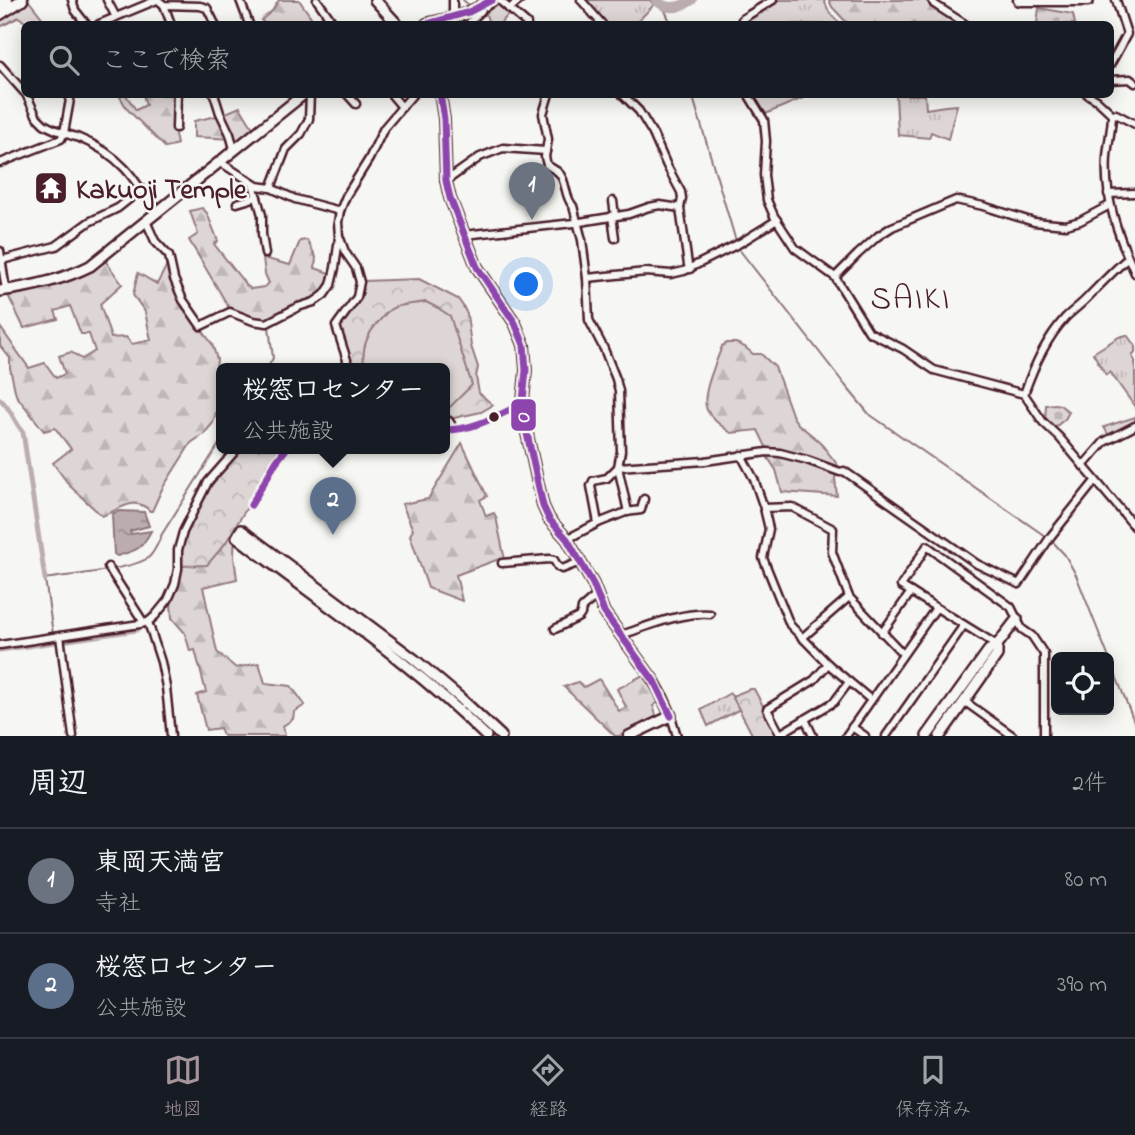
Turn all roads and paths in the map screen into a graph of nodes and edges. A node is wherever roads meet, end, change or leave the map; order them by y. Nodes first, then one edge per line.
1 (7, 0) edge
2 (22, 0) edge
3 (72, 0) edge
4 (107, 0) edge
5 (240, 0) edge
6 (317, 0) edge
7 (375, 0) edge
8 (453, 0) edge
9 (492, 0) edge
10 (499, 0) edge
11 (520, 0) edge
12 (580, 0) edge
13 (773, 0) edge
14 (932, 0) edge
15 (1018, 0) edge
16 (1088, 0) edge
17 (1116, 0) edge
18 (160, 2) edge
19 (0, 4) edge
20 (481, 8) junction
21 (509, 9) junction
22 (0, 13) edge
23 (116, 17) junction
24 (453, 18) junction
25 (84, 21) edge
26 (106, 21) edge
27 (170, 21) edge
28 (214, 21) edge
29 (248, 21) edge
30 (332, 21) edge
31 (394, 21) edge
32 (440, 21) edge
33 (471, 21) edge
34 (523, 21) edge
35 (599, 21) edge
36 (742, 21) edge
37 (960, 21) edge
38 (1135, 31) edge
39 (1127, 34) junction
40 (1114, 59) edge
41 (0, 65) edge
42 (1114, 80) edge
43 (1135, 83) edge
44 (21, 89) edge
45 (28, 98) edge
46 (70, 98) edge
47 (177, 98) edge
48 (216, 98) edge
49 (298, 98) edge
50 (310, 98) edge
51 (351, 98) edge
52 (394, 98) edge
53 (410, 98) edge
54 (441, 98) edge
55 (548, 98) edge
56 (626, 98) edge
57 (750, 98) edge
58 (1099, 98) edge
59 (356, 103) dead end
60 (402, 107) junction
61 (1112, 114) junction
62 (1135, 124) edge
63 (176, 128) dead end
64 (64, 133) junction
65 (234, 149) junction
66 (546, 150) junction
67 (220, 162) junction
68 (0, 163) edge
69 (446, 181) junction
70 (252, 184) junction
71 (271, 188) junction
72 (142, 189) junction
73 (1108, 194) junction
74 (1135, 194) edge
75 (257, 197) junction
76 (613, 201) dead end
77 (237, 203) dead end
78 (1110, 205) junction
79 (680, 208) junction
80 (340, 211) junction
81 (155, 213) junction
82 (614, 216) junction
83 (777, 220) junction
84 (146, 221) junction
85 (578, 222) junction
86 (464, 234) junction
87 (339, 237) junction
88 (615, 238) dead end
89 (0, 251) edge
90 (265, 254) dead end
91 (1128, 258) junction
92 (2, 260) junction
93 (690, 269) junction
94 (1135, 273) edge
95 (835, 277) junction
96 (587, 278) junction
97 (3, 291) edge
98 (347, 363) edge
99 (1024, 394) junction
100 (1135, 426) edge
101 (233, 454) edge
102 (741, 455) junction
103 (1083, 466) junction
104 (618, 467) junction
105 (1095, 481) junction
106 (644, 499) dead end
107 (764, 509) junction
108 (628, 512) junction
109 (598, 523) junction
110 (1135, 527) edge
111 (567, 539) junction
112 (580, 562) junction
113 (502, 563) dead end
114 (109, 568) dead end
115 (911, 592) junction
116 (597, 595) junction
117 (849, 597) junction
118 (936, 608) junction
119 (710, 614) dead end
120 (1017, 619) junction
121 (146, 622) junction
122 (964, 625) junction
123 (555, 629) dead end
124 (882, 633) junction
125 (621, 635) junction
126 (56, 637) junction
127 (802, 638) junction
128 (0, 645) edge
129 (997, 645) junction
130 (903, 654) junction
131 (828, 664) junction
132 (849, 682) junction
133 (871, 700) junction
134 (964, 702) junction
135 (671, 716) junction
136 (805, 719) junction
137 (852, 727) junction
138 (781, 735) edge
139 (74, 736) edge
140 (171, 736) edge
141 (486, 736) edge
142 (501, 736) edge
143 (629, 736) edge
144 (677, 736) edge
145 (813, 736) edge
146 (846, 736) edge
147 (865, 736) edge
148 (886, 736) edge
149 (927, 736) edge
150 (940, 736) edge
151 (1013, 736) edge
152 (1044, 736) edge

1 - 19 main road
2 - 22 main road
3 - 25 street
4 - 23 street
5 - 29 street
6 - 30 street
7 - 31 main road
8 - 24 street
9 - 20 main road
10 - 21 street
11 - 21 street
12 - 35 street
13 - 36 street
14 - 37 street
15 - 16 main road
17 - 39 street
18 - 23 street
18 - 27 street
18 - 28 street
20 - 24 main road
20 - 33 street
21 - 34 street
23 - 26 street
24 - 32 main road
38 - 39 street
39 - 40 street
41 - 44 street
42 - 43 street
45 - 64 street
46 - 64 street
47 - 63 street
48 - 65 street
49 - 65 main road
50 - 71 street
51 - 59 street
52 - 60 street
53 - 60 street
54 - 69 main road
55 - 66 street
56 - 79 street
57 - 83 street
58 - 61 street
60 - 80 street
61 - 62 street
61 - 73 street
64 - 68 street
64 - 72 street
65 - 67 main road
66 - 69 street
66 - 85 street
67 - 70 street
67 - 81 main road
69 - 86 main road
70 - 71 street
70 - 75 street
71 - 80 street
72 - 81 street
72 - 92 street
73 - 74 street
73 - 78 street
75 - 77 street
75 - 90 street
76 - 82 street
78 - 91 street
78 - 95 street
79 - 82 street
79 - 93 street
80 - 87 street
81 - 84 main road
82 - 85 street
82 - 88 street
83 - 93 street
83 - 95 street
84 - 87 street
84 - 97 main road
85 - 86 street
85 - 96 street
86 - 111 main road
87 - 98 street
89 - 92 street
91 - 94 street
91 - 99 street
92 - 97 street
93 - 96 street
95 - 99 street
96 - 104 street
99 - 103 street
100 - 103 street
101 - 121 street
102 - 104 street
102 - 105 street
102 - 107 street
103 - 105 street
104 - 108 street
104 - 109 street
105 - 110 street
106 - 108 street
107 - 117 street
107 - 127 street
108 - 109 street
109 - 111 street
111 - 112 main road
112 - 113 street
112 - 116 main road
114 - 121 street
115 - 118 street
115 - 120 street
115 - 124 street
116 - 123 street
116 - 125 main road
117 - 124 street
117 - 127 street
118 - 122 street
118 - 130 street
119 - 125 street
120 - 129 main road
120 - 152 street
121 - 126 street
121 - 140 street
122 - 129 street
122 - 148 street
124 - 130 street
125 - 135 main road
126 - 128 street
126 - 139 street
127 - 131 street
129 - 134 main road
129 - 149 main road
130 - 133 street
131 - 132 street
131 - 138 street
132 - 133 street
132 - 136 street
133 - 137 street
134 - 150 main road
134 - 151 street
135 - 143 main road
135 - 144 street
136 - 138 street
136 - 145 street
137 - 146 street
137 - 147 street
141 - 142 main road

